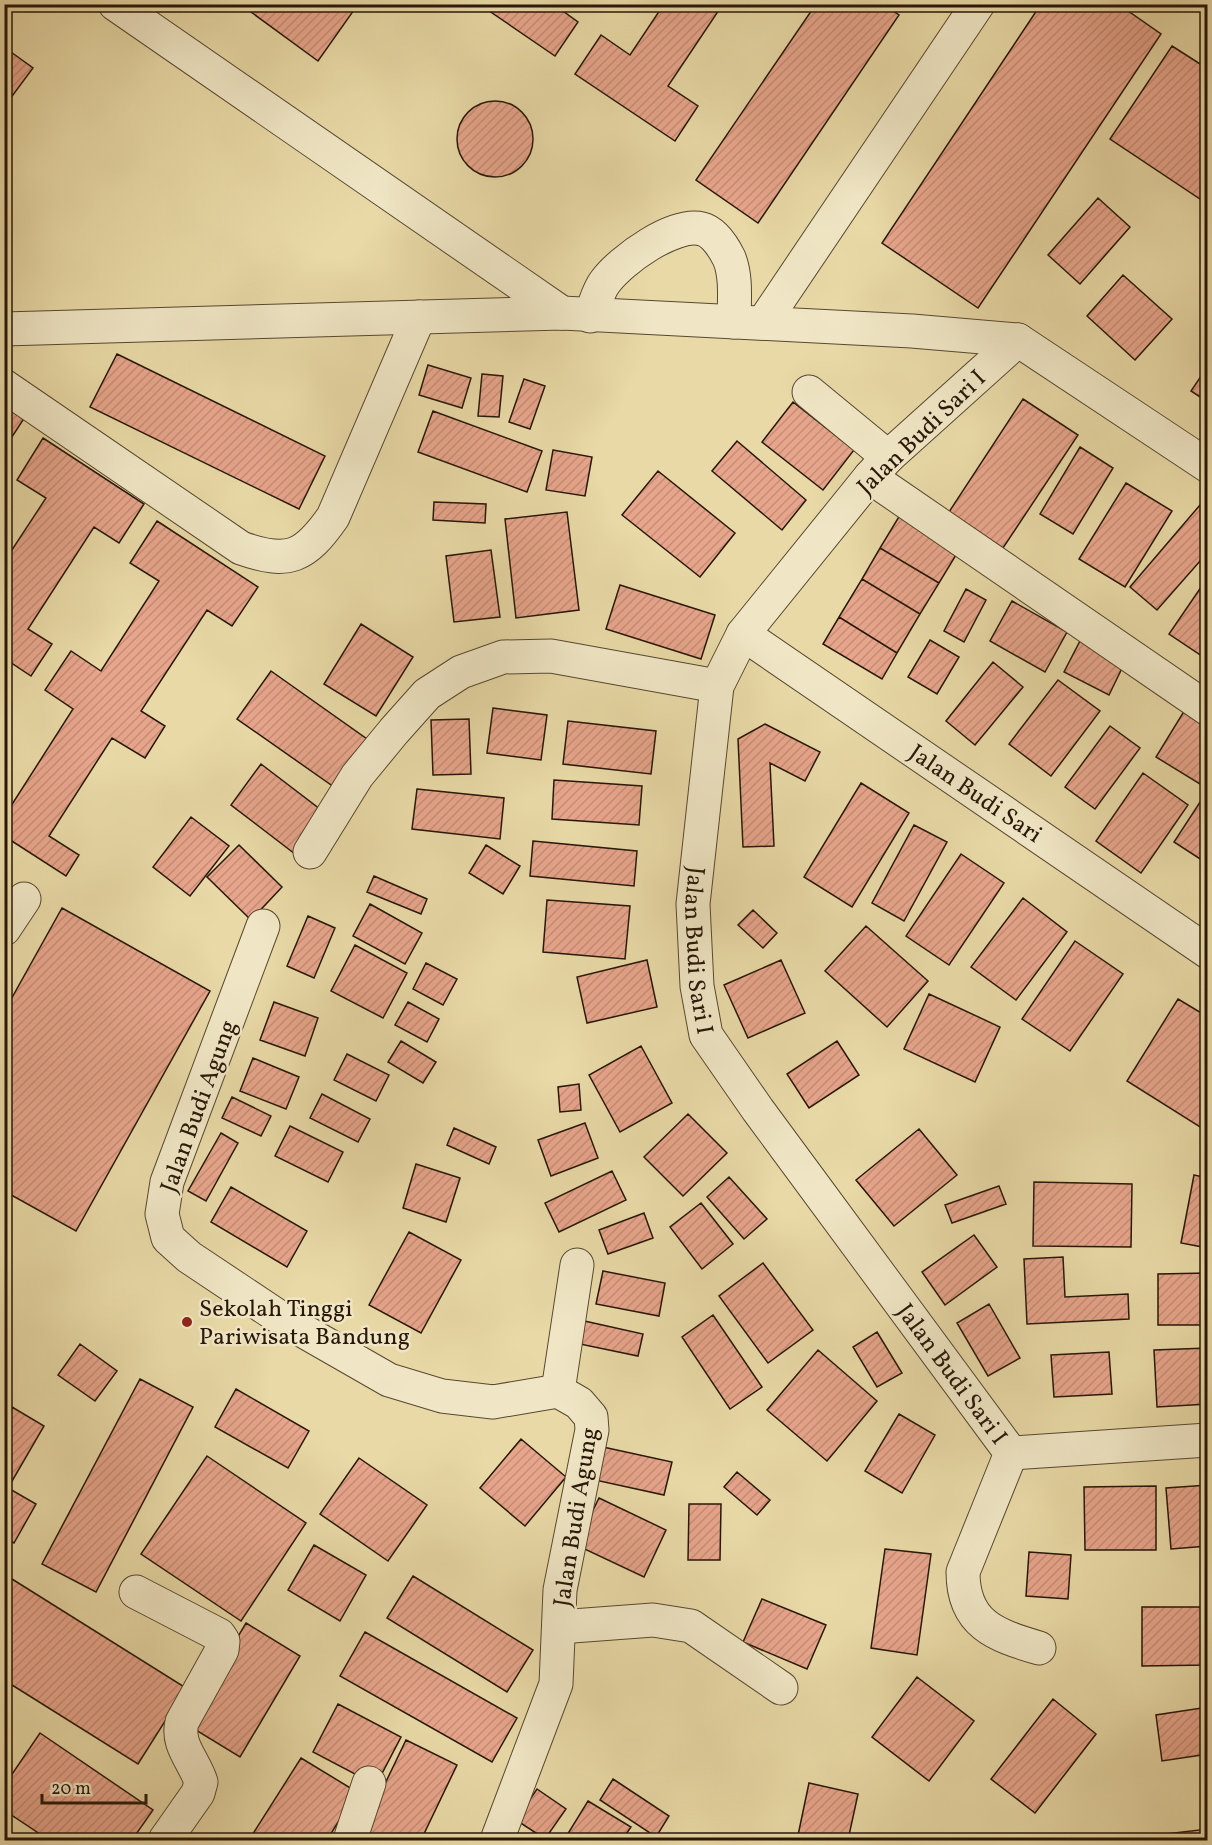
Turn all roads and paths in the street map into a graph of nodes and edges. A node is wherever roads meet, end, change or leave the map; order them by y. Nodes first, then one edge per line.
1 (115, 4) edge
2 (978, 4) edge
3 (576, 314) junction
4 (419, 317) junction
5 (748, 322) junction
6 (4, 329) edge
7 (1018, 340) junction
8 (4, 386) edge
9 (809, 392) dead end
10 (1208, 466) edge
11 (879, 467) junction
12 (743, 634) junction
13 (717, 686) junction
14 (1208, 710) edge
15 (310, 852) dead end
16 (24, 899) dead end
17 (263, 927) dead end
18 (4, 929) edge
19 (1208, 952) edge
20 (577, 1265) dead end
21 (558, 1391) junction
22 (1208, 1440) edge
23 (1011, 1453) junction
24 (136, 1592) dead end
25 (559, 1627) junction
26 (1039, 1648) dead end
27 (781, 1688) dead end
28 (369, 1783) dead end
29 (165, 1840) edge
30 (350, 1840) edge
31 (497, 1840) edge

1 - 3 street
2 - 5 street
3 - 4 street
3 - 5 street
3 - 5 street
4 - 6 street
4 - 8 street
5 - 7 street
7 - 10 street
7 - 11 street, Jalan Budi Sari I
9 - 11 street
11 - 12 street, Jalan Budi Sari I
11 - 14 street
12 - 13 street, Jalan Budi Sari I
12 - 19 street, Jalan Budi Sari
13 - 15 street
13 - 23 street, Jalan Budi Sari I
16 - 18 street
17 - 21 street, Jalan Budi Agung
20 - 21 street
21 - 25 street, Jalan Budi Agung
22 - 23 street, Jalan Budi Sari I
23 - 26 street
24 - 29 street
25 - 27 street
25 - 31 street, Jalan Budi Agung
28 - 30 street

